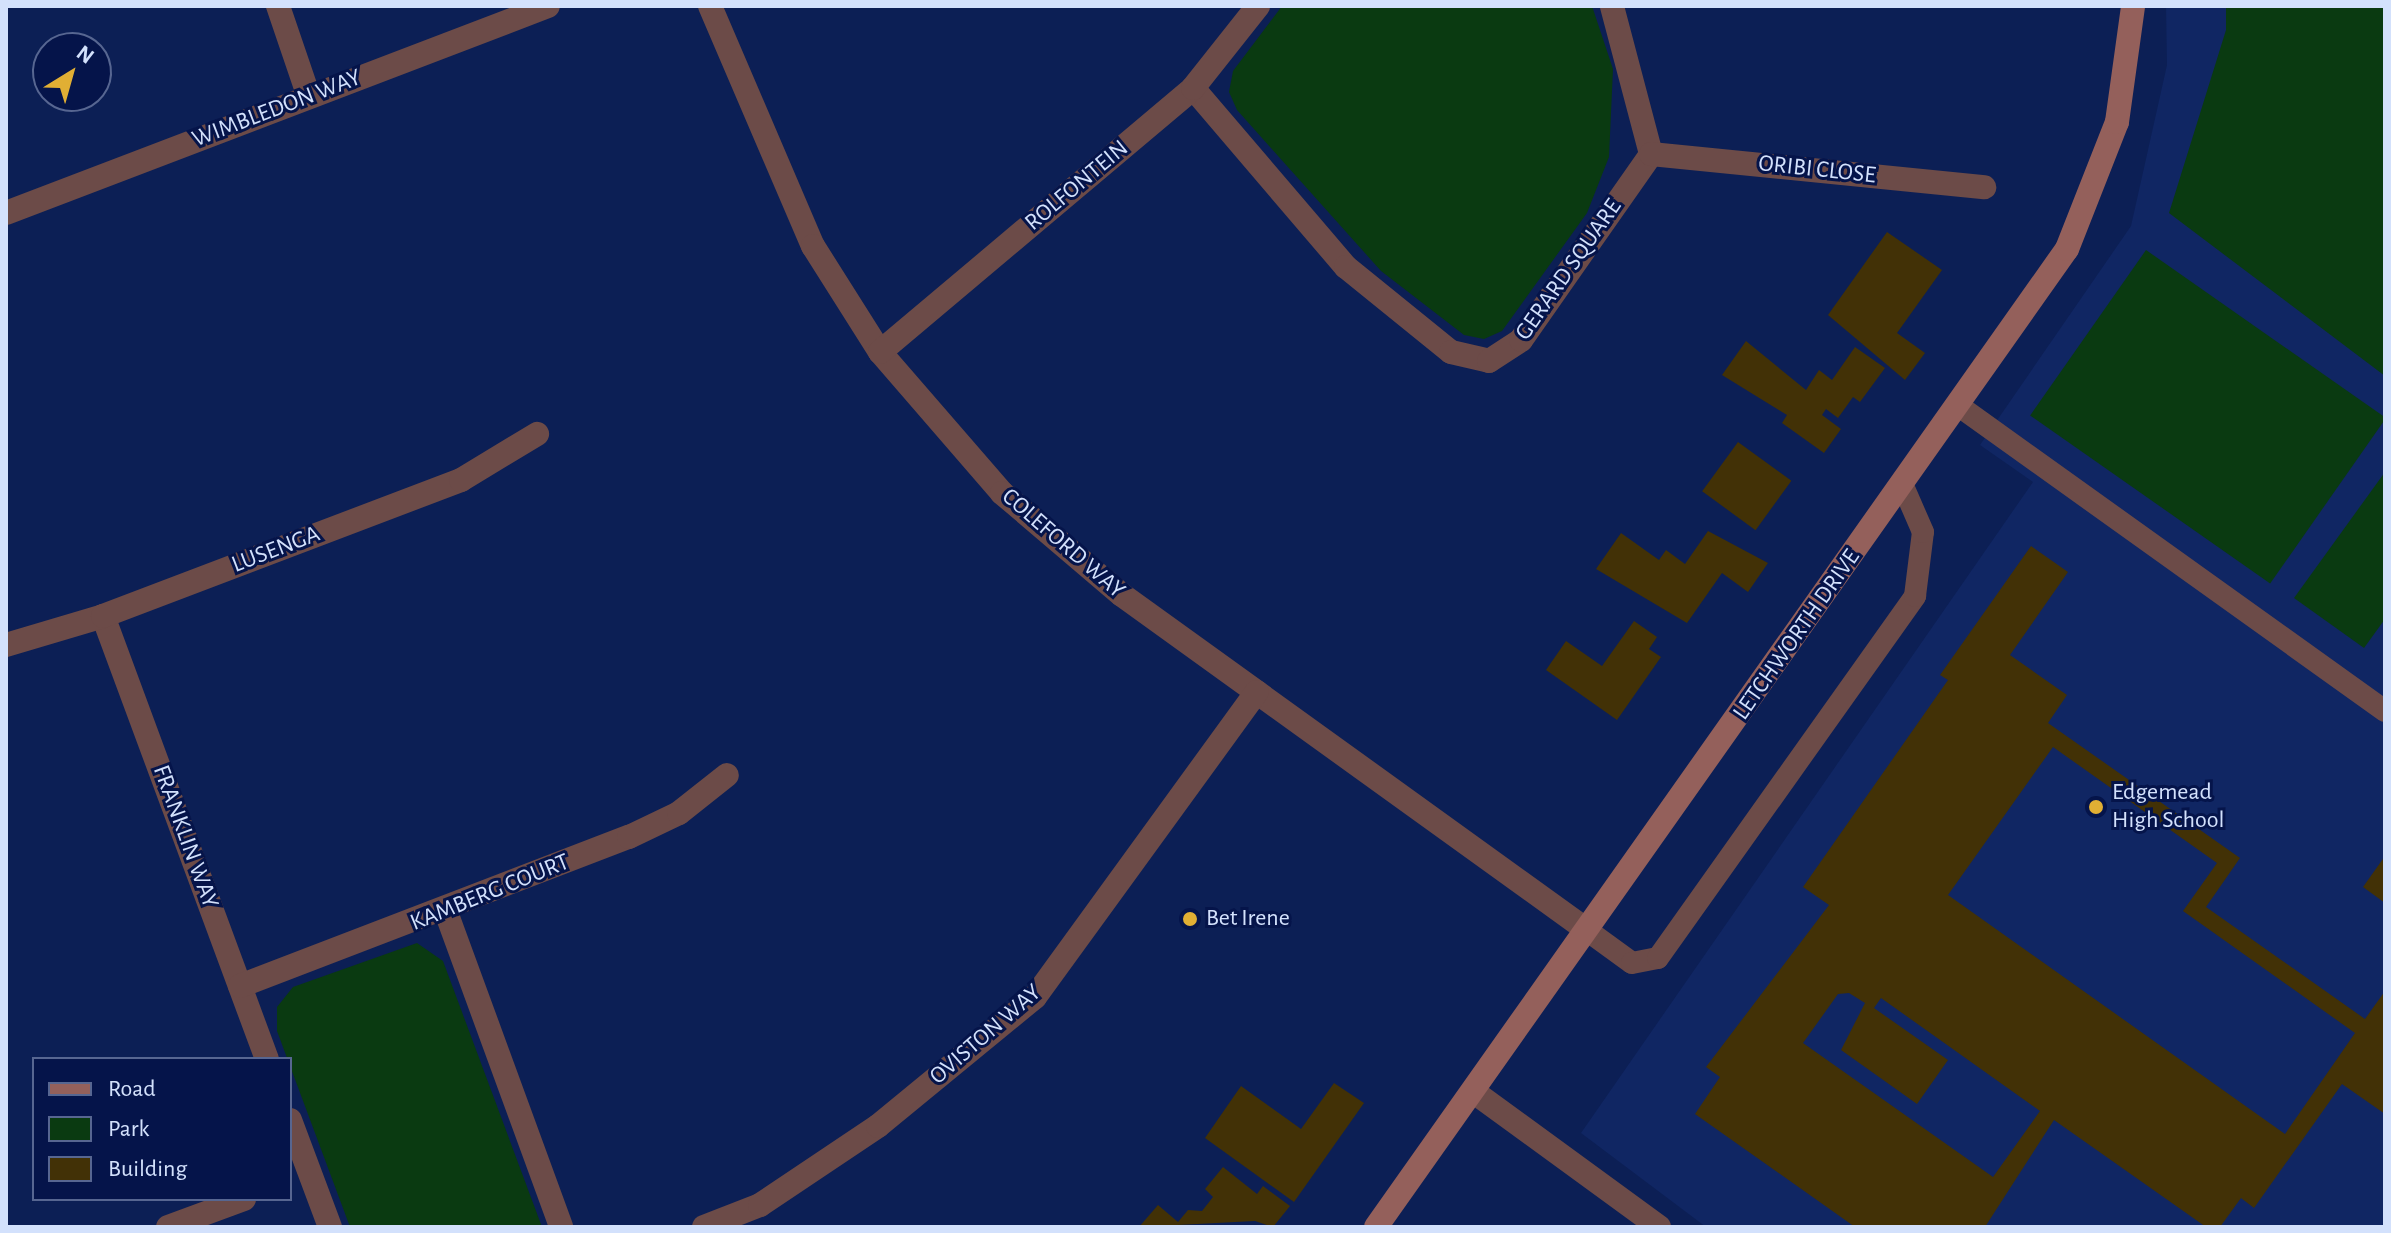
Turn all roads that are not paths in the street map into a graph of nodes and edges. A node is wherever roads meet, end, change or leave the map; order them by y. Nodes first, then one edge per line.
1 (278, 6) edge
2 (548, 6) edge
3 (710, 6) edge
4 (1258, 6) edge
5 (1612, 6) edge
6 (2133, 6) edge
7 (1193, 88) junction
8 (309, 97) junction
9 (1651, 154) junction
10 (1984, 187) dead end
11 (6, 213) edge
12 (880, 352) junction
13 (1959, 406) junction
14 (537, 434) dead end
15 (1903, 486) junction
16 (103, 616) junction
17 (6, 645) edge
18 (1257, 692) junction
19 (2385, 711) edge
20 (727, 775) dead end
21 (446, 912) junction
22 (1588, 931) junction
23 (240, 986) junction
24 (266, 1057) edge
25 (1474, 1092) junction
26 (292, 1132) edge
27 (300, 1178) edge
28 (239, 1201) edge
29 (168, 1227) edge
30 (330, 1227) edge
31 (561, 1227) edge
32 (704, 1227) edge
33 (1376, 1227) edge
34 (1659, 1227) edge

1 - 8 street
2 - 8 street, WIMBLEDON WAY
3 - 12 street, COLEFORD WAY
4 - 7 street, ROLFONTEIN
5 - 9 street
6 - 13 street, LETCHWORTH DRIVE
7 - 9 street, GERARD SQUARE
7 - 12 street, ROLFONTEIN
8 - 11 street, WIMBLEDON WAY
9 - 10 street, ORIBI CLOSE
12 - 18 street, COLEFORD WAY
13 - 15 street, LETCHWORTH DRIVE
13 - 19 lane
14 - 16 street, LUSENGA
15 - 22 street, LETCHWORTH DRIVE
15 - 22 lane
16 - 17 street, LUSENGA
16 - 23 street, FRANKLIN WAY
18 - 22 street, COLEFORD WAY
18 - 32 street, OVISTON WAY
20 - 21 street, KAMBERG COURT
21 - 23 street, KAMBERG COURT
21 - 31 street
22 - 25 street, LETCHWORTH DRIVE
23 - 24 street, FRANKLIN WAY
25 - 33 street, LETCHWORTH DRIVE
25 - 34 street
26 - 27 street
27 - 30 street
28 - 29 street

